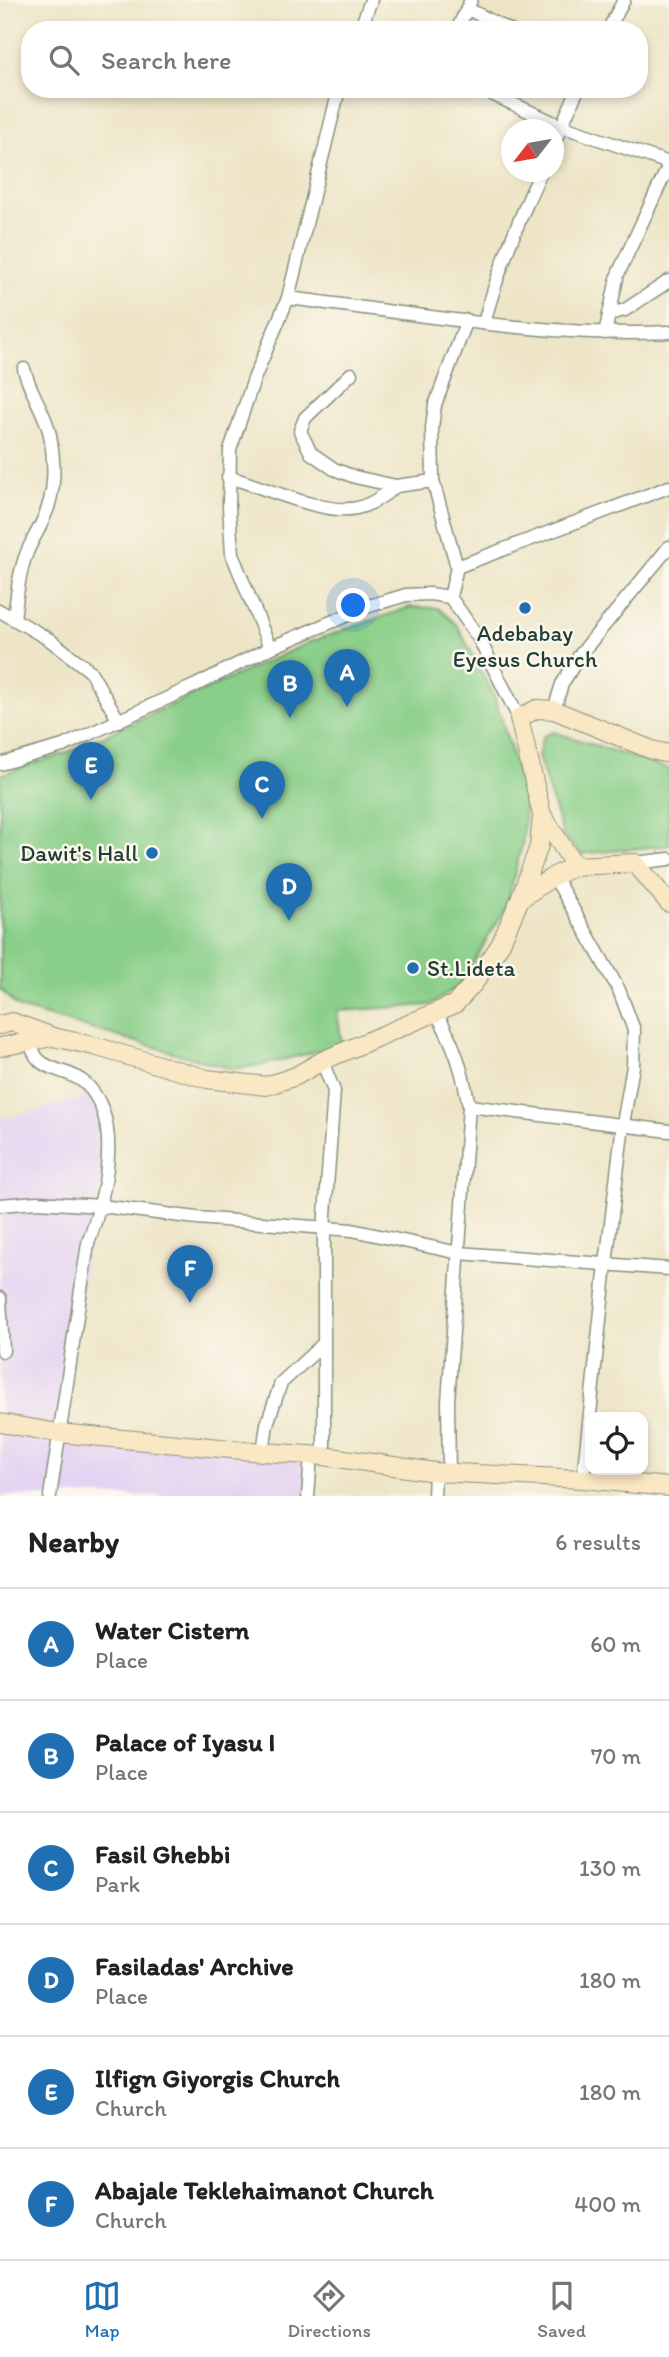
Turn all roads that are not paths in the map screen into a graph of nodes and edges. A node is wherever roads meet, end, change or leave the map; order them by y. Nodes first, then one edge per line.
1 (371, 0) edge
2 (624, 0) edge
3 (469, 5) edge
4 (363, 21) edge
5 (461, 21) edge
6 (495, 21) edge
7 (613, 21) edge
8 (337, 98) edge
9 (500, 98) edge
10 (575, 98) edge
11 (544, 119) edge
12 (564, 121) edge
13 (564, 128) edge
14 (669, 164) edge
15 (536, 182) edge
16 (669, 281) edge
17 (288, 298) junction
18 (609, 314) junction
19 (467, 320) junction
20 (484, 323) junction
21 (669, 331) edge
22 (605, 333) junction
23 (24, 369) dead end
24 (351, 374) dead end
25 (228, 477) junction
26 (433, 481) junction
27 (396, 486) junction
28 (669, 487) edge
29 (669, 547) edge
30 (457, 567) junction
31 (450, 597) junction
32 (0, 611) edge
33 (14, 619) junction
34 (270, 648) junction
35 (554, 710) junction
36 (519, 718) junction
37 (119, 721) junction
38 (669, 754) edge
39 (0, 764) edge
40 (542, 815) junction
41 (669, 859) edge
42 (635, 863) junction
43 (575, 866) junction
44 (554, 876) junction
45 (520, 900) junction
46 (669, 903) edge
47 (436, 1012) junction
48 (0, 1025) edge
49 (30, 1034) junction
50 (0, 1046) edge
51 (322, 1061) junction
52 (469, 1106) junction
53 (623, 1124) junction
54 (669, 1131) edge
55 (0, 1205) edge
56 (101, 1206) junction
57 (324, 1228) junction
58 (459, 1253) junction
59 (606, 1264) junction
60 (669, 1269) edge
61 (0, 1298) edge
62 (322, 1345) junction
63 (3, 1351) dead end
64 (0, 1423) edge
65 (59, 1433) junction
66 (263, 1452) junction
67 (317, 1456) junction
68 (442, 1473) junction
69 (583, 1479) junction
70 (669, 1487) edge
71 (50, 1496) edge
72 (308, 1496) edge
73 (434, 1496) edge

1 - 4 street
2 - 7 street
3 - 5 street
3 - 6 street
8 - 17 street
9 - 11 street
10 - 12 street
13 - 14 street
14 - 18 street
15 - 20 street
16 - 18 street
17 - 19 street
17 - 25 street
18 - 22 street
19 - 20 street
19 - 26 street
20 - 22 street
21 - 22 street
23 - 33 street
24 - 27 street
25 - 27 street
25 - 34 street
26 - 27 street
26 - 30 street
28 - 30 street
29 - 35 street
30 - 31 street
31 - 34 street
31 - 36 street
32 - 33 street
33 - 37 street
34 - 37 street
35 - 36 street
35 - 38 street
36 - 40 street
37 - 39 street
40 - 43 street
40 - 45 street
41 - 42 street
42 - 43 street
42 - 46 street
43 - 44 street
44 - 45 street
44 - 53 street
45 - 47 street
47 - 51 street
47 - 52 street
48 - 49 street
49 - 50 street
49 - 51 street
49 - 56 street
51 - 57 street
52 - 53 street
52 - 58 street
53 - 54 street
53 - 59 street
55 - 56 street
56 - 57 street
56 - 65 street
57 - 58 street
57 - 62 street
58 - 59 street
58 - 68 street
59 - 60 street
59 - 69 street
61 - 63 street
62 - 66 street
62 - 67 street
64 - 65 street
65 - 66 street
65 - 71 street
66 - 67 street
67 - 68 street
67 - 72 street
68 - 69 street
68 - 73 street
69 - 70 street

